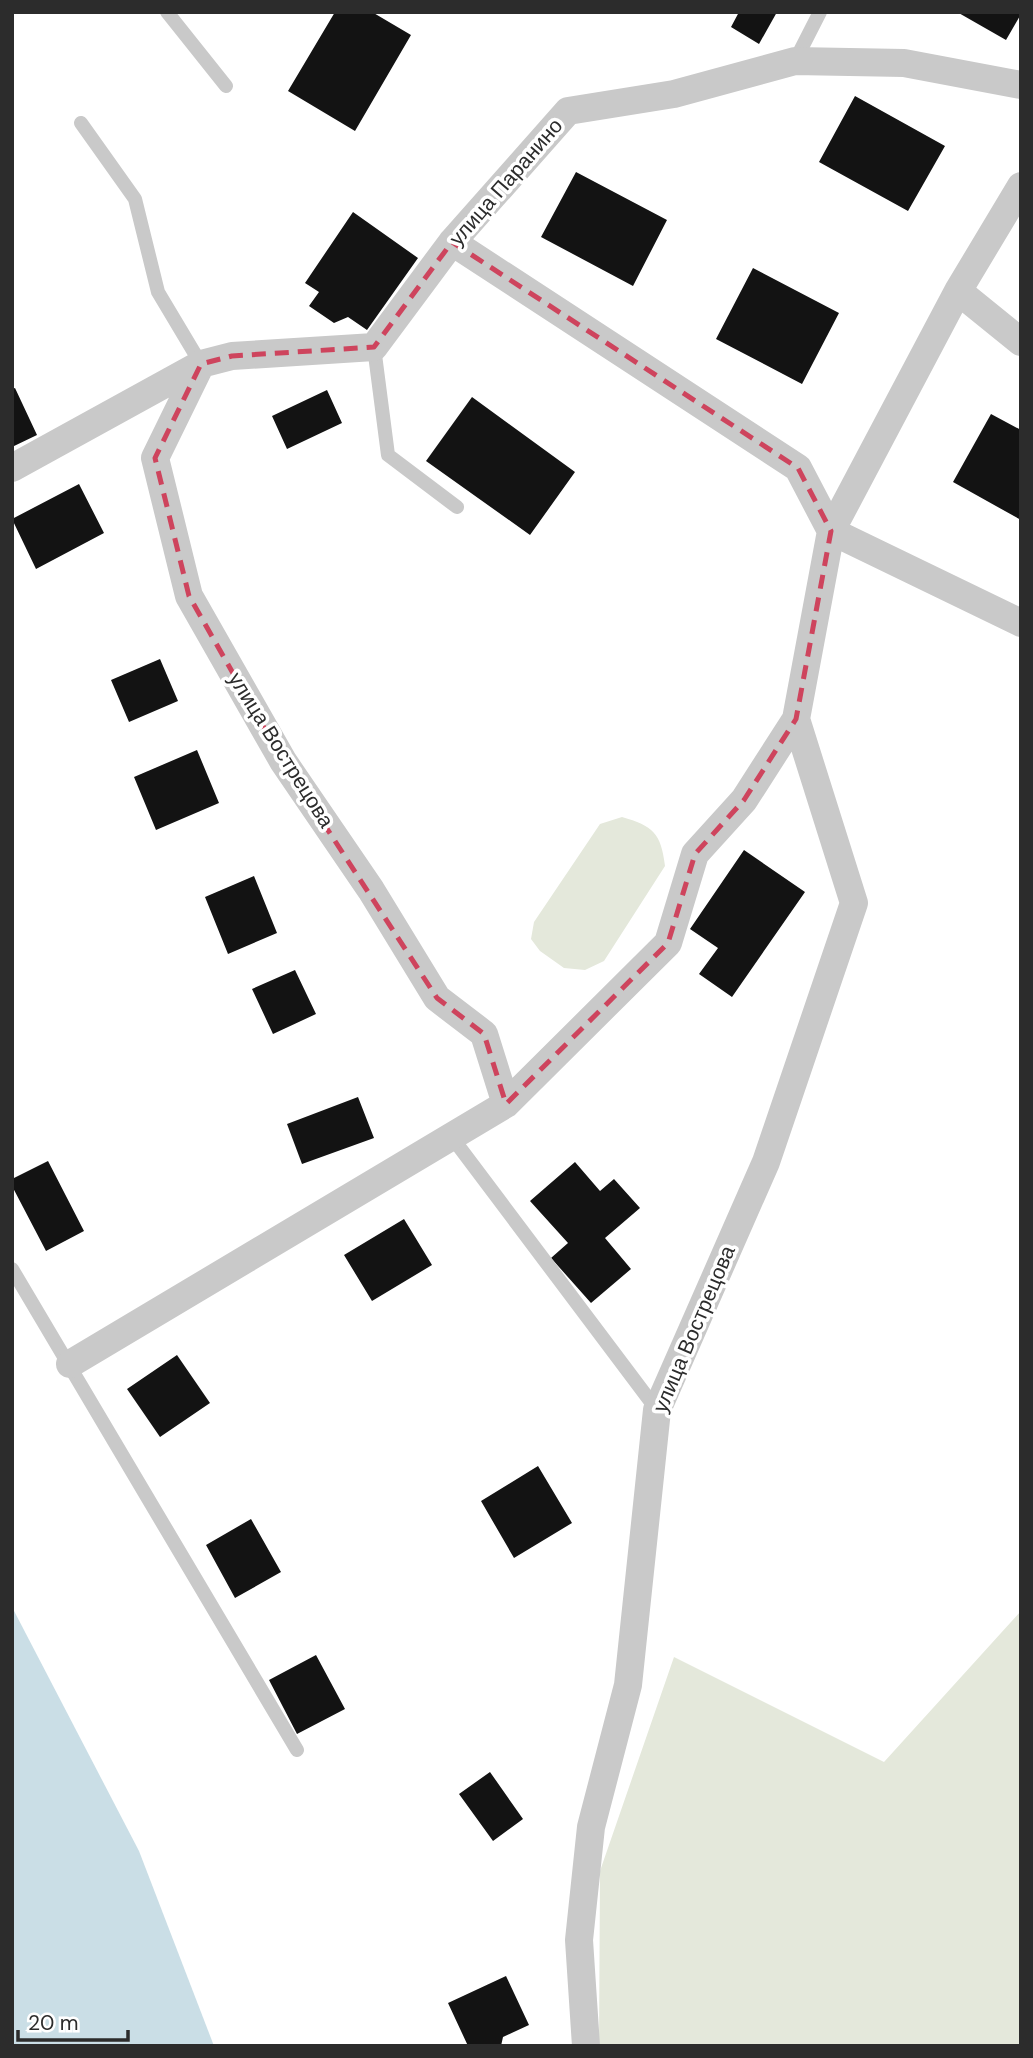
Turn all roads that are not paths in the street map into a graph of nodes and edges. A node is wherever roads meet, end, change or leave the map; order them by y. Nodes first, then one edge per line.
1 (167, 12) edge
2 (820, 12) edge
3 (795, 61) junction
4 (1021, 85) edge
5 (226, 86) dead end
6 (81, 123) dead end
7 (1021, 186) edge
8 (452, 242) junction
9 (958, 291) junction
10 (1021, 342) edge
11 (374, 346) junction
12 (201, 364) junction
13 (12, 468) edge
14 (457, 506) dead end
15 (831, 531) junction
16 (1021, 623) edge
17 (796, 719) junction
18 (506, 1104) junction
19 (451, 1136) junction
20 (12, 1269) edge
21 (70, 1364) junction
22 (656, 1410) junction
23 (297, 1750) dead end
24 (586, 2046) edge

1 - 5 lane
2 - 3 lane
3 - 4 street, улица Паранино
3 - 8 street, улица Паранино
6 - 12 lane
7 - 9 street
8 - 11 street, улица Паранино
8 - 15 street
9 - 10 street
9 - 15 street
11 - 12 street
11 - 14 lane
12 - 13 street
12 - 18 street, улица Вострецова
15 - 16 street
15 - 17 street, улица Вострецова
17 - 18 street, улица Вострецова
17 - 22 street, улица Вострецова
18 - 19 street, улица Вострецова
19 - 21 street, улица Вострецова
19 - 22 lane
20 - 21 lane
21 - 23 lane
22 - 24 street, улица Вострецова

